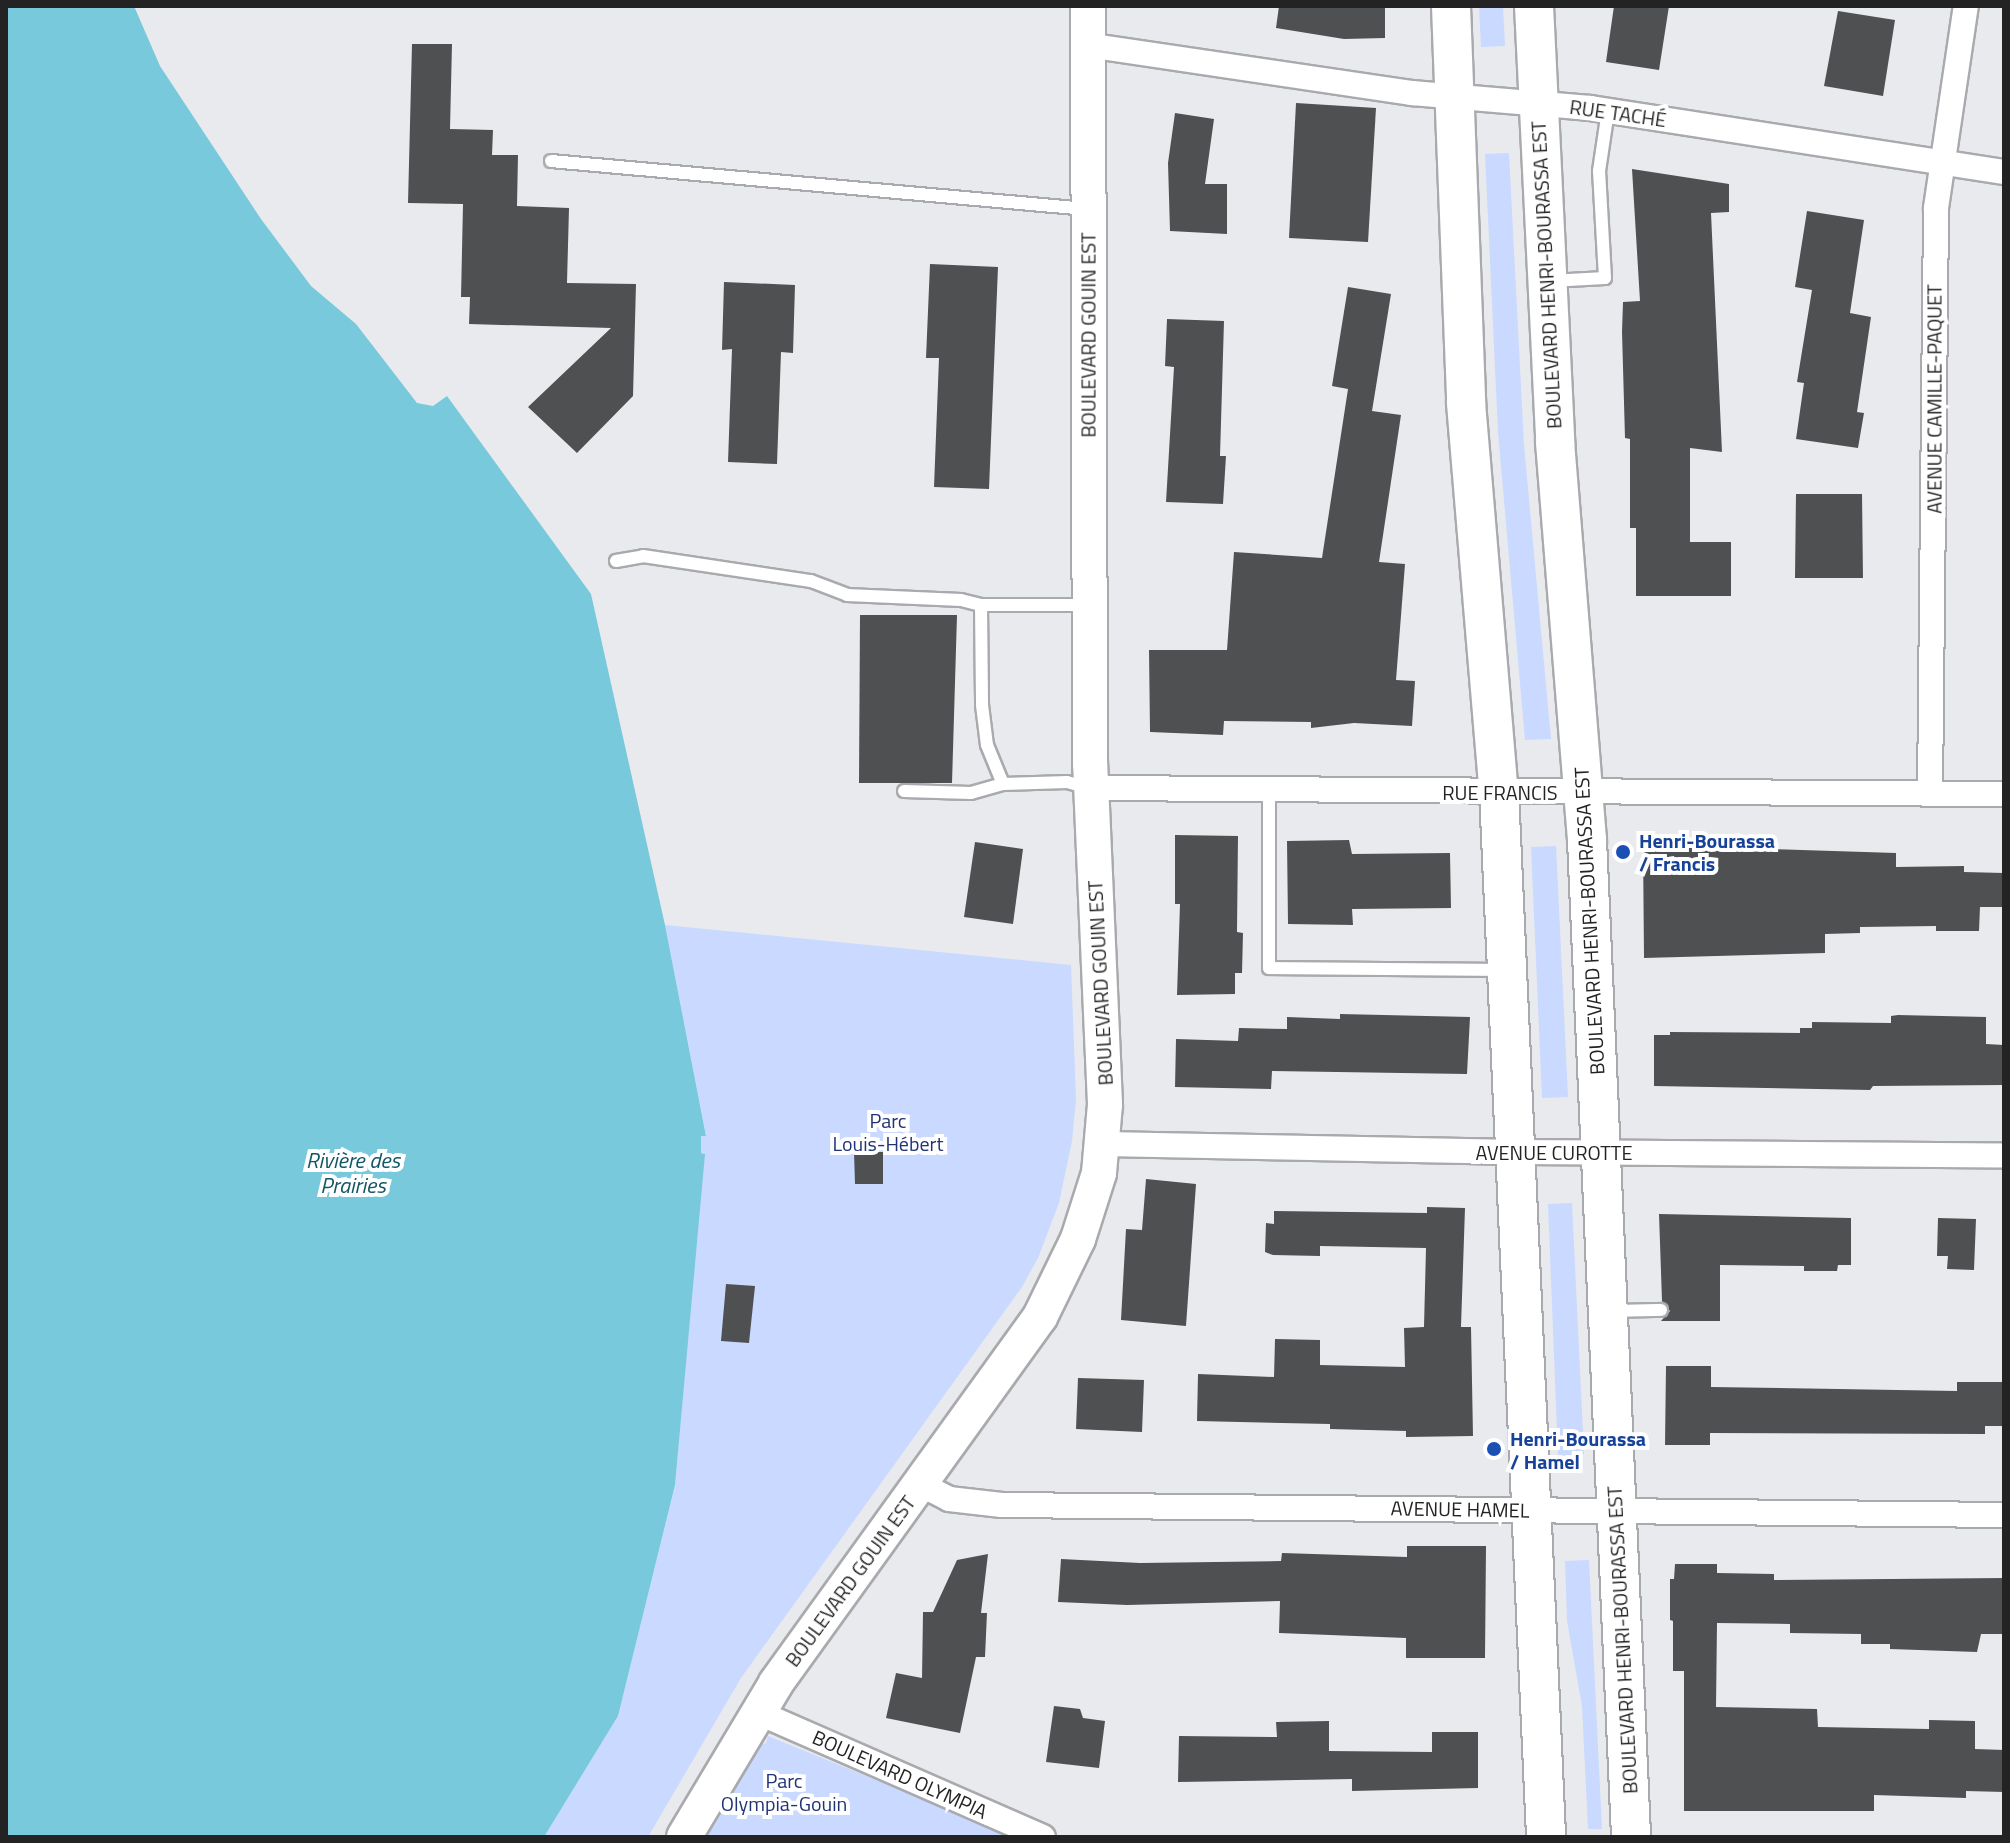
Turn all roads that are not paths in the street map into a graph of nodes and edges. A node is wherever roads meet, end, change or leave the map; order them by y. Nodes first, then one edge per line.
1 (1088, 6) edge
2 (1451, 6) edge
3 (1534, 6) edge
4 (1966, 6) edge
5 (1087, 45) junction
6 (1454, 96) junction
7 (1537, 103) junction
8 (1608, 111) junction
9 (551, 161) dead end
10 (1941, 162) junction
11 (2004, 172) edge
12 (1087, 209) junction
13 (1547, 281) junction
14 (616, 561) dead end
15 (981, 605) junction
16 (1090, 605) junction
17 (1003, 784) junction
18 (1091, 788) junction
19 (1269, 790) junction
20 (904, 791) dead end
21 (1499, 792) junction
22 (1584, 792) junction
23 (1930, 794) junction
24 (2004, 794) edge
25 (1507, 969) junction
26 (1104, 1144) junction
27 (1517, 1152) junction
28 (1599, 1152) junction
29 (2004, 1155) edge
30 (1661, 1310) dead end
31 (1607, 1312) junction
32 (920, 1484) junction
33 (1532, 1510) junction
34 (1616, 1512) junction
35 (2004, 1515) edge
36 (757, 1712) junction
37 (684, 1837) edge
38 (1043, 1837) edge
39 (1546, 1837) edge
40 (1631, 1837) edge

1 - 5 street, BOULEVARD GOUIN EST
2 - 6 main road
3 - 7 main road, BOULEVARD HENRI-BOURASSA EST
4 - 10 street, AVENUE CAMILLE-PAQUET
5 - 6 street, RUE TACHÉ
5 - 12 street, BOULEVARD GOUIN EST
6 - 7 street, RUE TACHÉ
6 - 21 main road
7 - 8 street, RUE TACHÉ
7 - 13 main road, BOULEVARD HENRI-BOURASSA EST
8 - 10 street, RUE TACHÉ
8 - 13 lane
9 - 12 lane
10 - 11 street, RUE TACHÉ
10 - 23 street, AVENUE CAMILLE-PAQUET
12 - 16 street, BOULEVARD GOUIN EST
13 - 22 main road, BOULEVARD HENRI-BOURASSA EST
14 - 15 lane
15 - 16 lane
15 - 17 lane
16 - 18 street, BOULEVARD GOUIN EST
17 - 18 lane
17 - 20 lane
18 - 19 street, RUE FRANCIS
18 - 26 street, BOULEVARD GOUIN EST
19 - 21 street, RUE FRANCIS
19 - 25 lane
21 - 22 street, RUE FRANCIS
21 - 25 main road
22 - 23 street, RUE FRANCIS
22 - 28 main road, BOULEVARD HENRI-BOURASSA EST
23 - 24 street, RUE FRANCIS
25 - 27 main road
26 - 27 street, AVENUE CUROTTE
26 - 32 street, BOULEVARD GOUIN EST
27 - 28 street, AVENUE CUROTTE
27 - 33 main road
28 - 29 street, AVENUE CUROTTE
28 - 31 main road, BOULEVARD HENRI-BOURASSA EST
30 - 31 lane
31 - 34 main road, BOULEVARD HENRI-BOURASSA EST
32 - 33 street, AVENUE HAMEL
32 - 36 street, BOULEVARD GOUIN EST
33 - 34 street, AVENUE HAMEL
33 - 39 main road
34 - 35 street, AVENUE HAMEL
34 - 40 main road, BOULEVARD HENRI-BOURASSA EST
36 - 37 street, BOULEVARD GOUIN EST
36 - 38 street, BOULEVARD OLYMPIA

